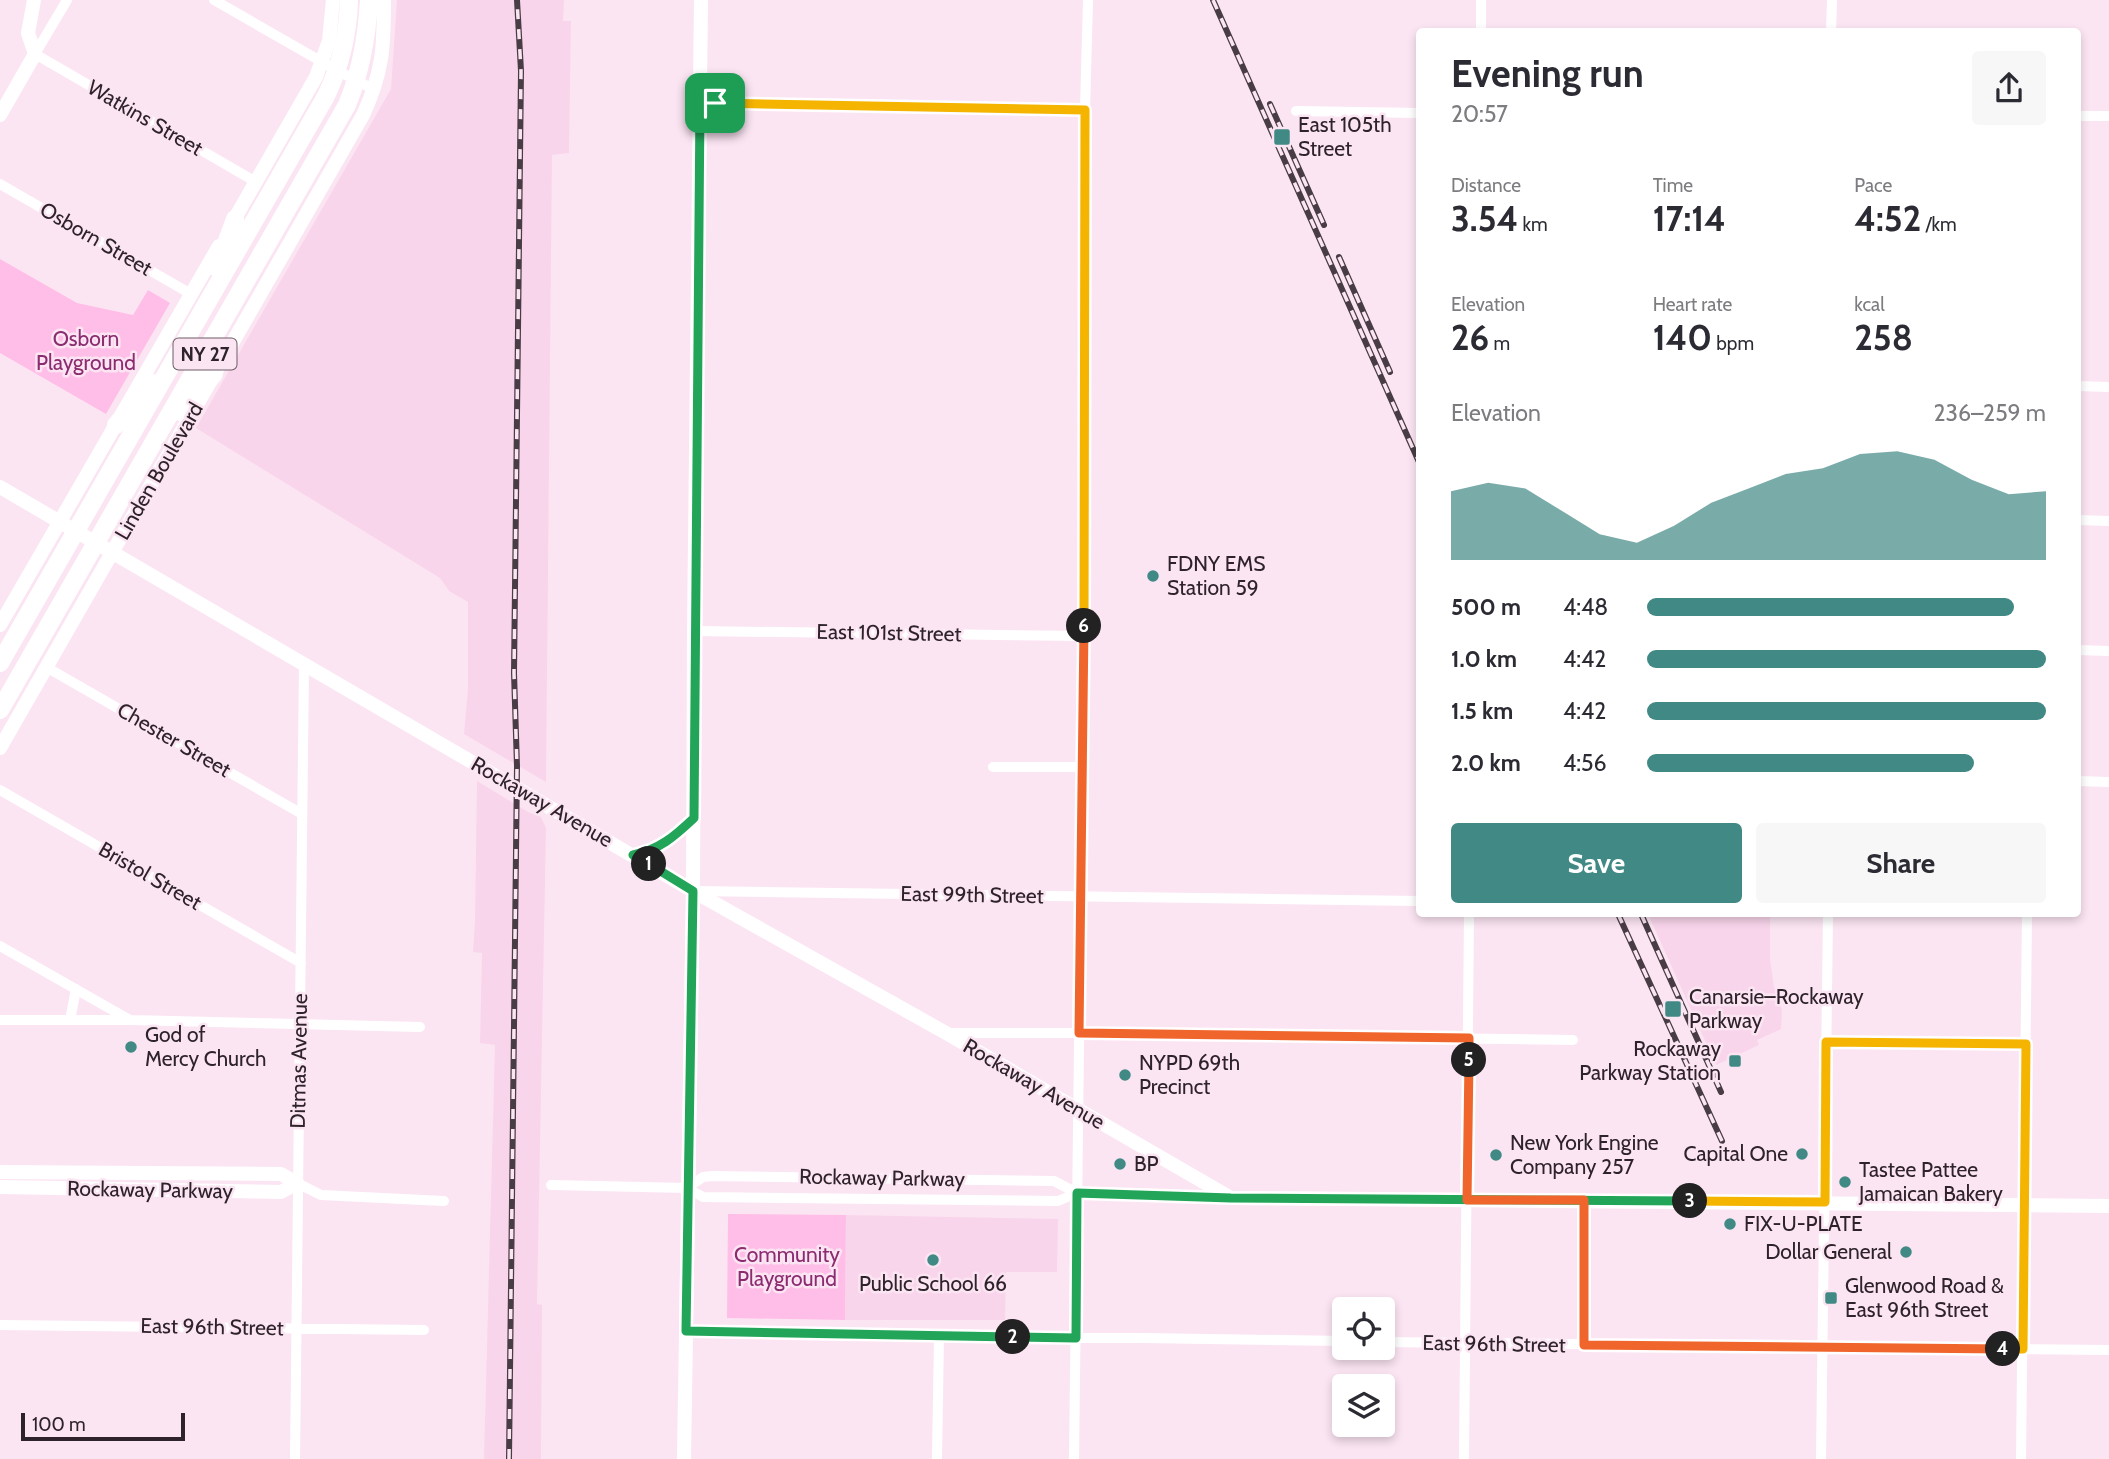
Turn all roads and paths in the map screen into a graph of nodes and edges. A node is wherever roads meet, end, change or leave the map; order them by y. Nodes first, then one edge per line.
1 (34, 0) edge
2 (67, 0) edge
3 (214, 0) edge
4 (333, 0) edge
5 (349, 0) edge
6 (369, 0) edge
7 (384, 0) edge
8 (701, 0) edge
9 (1088, 0) edge
10 (1481, 0) edge
11 (1832, 0) edge
12 (1481, 28) edge
13 (1832, 28) edge
14 (35, 54) junction
15 (330, 67) junction
16 (357, 81) junction
17 (375, 90) junction
18 (700, 103) junction
19 (1085, 110) junction
20 (1296, 111) dead end
21 (1416, 113) edge
22 (0, 115) edge
23 (2081, 116) edge
24 (2109, 116) edge
25 (256, 182) junction
26 (0, 184) edge
27 (234, 219) junction
28 (191, 294) junction
29 (202, 311) junction
30 (178, 354) junction
31 (214, 374) junction
32 (2081, 386) edge
33 (2109, 387) edge
34 (116, 425) junction
35 (157, 438) junction
36 (0, 487) edge
37 (2081, 520) edge
38 (2109, 521) edge
39 (60, 522) junction
40 (76, 531) junction
41 (104, 548) junction
42 (0, 625) edge
43 (694, 631) junction
44 (1084, 636) junction
45 (2081, 650) edge
46 (2109, 651) edge
47 (0, 663) edge
48 (304, 663) junction
49 (46, 667) junction
50 (1, 710) edge
51 (0, 748) edge
52 (993, 767) dead end
53 (1083, 767) junction
54 (2081, 781) edge
55 (2109, 782) edge
56 (0, 790) edge
57 (302, 814) junction
58 (694, 818) junction
59 (633, 855) junction
60 (693, 891) junction
61 (1080, 897) junction
62 (1416, 901) edge
63 (1469, 917) edge
64 (1828, 917) edge
65 (2027, 917) edge
66 (0, 946) edge
67 (301, 962) junction
68 (76, 989) junction
69 (0, 1020) edge
70 (70, 1020) junction
71 (130, 1020) junction
72 (299, 1024) junction
73 (420, 1027) dead end
74 (946, 1033) junction
75 (1079, 1033) junction
76 (1469, 1038) junction
77 (1573, 1040) dead end
78 (1826, 1042) junction
79 (2026, 1044) junction
80 (1078, 1109) junction
81 (0, 1172) edge
82 (297, 1183) junction
83 (551, 1185) dead end
84 (0, 1187) edge
85 (687, 1188) junction
86 (1077, 1193) junction
87 (1231, 1198) junction
88 (1467, 1200) junction
89 (1584, 1200) junction
90 (444, 1201) dead end
91 (1825, 1202) junction
92 (2025, 1205) junction
93 (2109, 1206) edge
94 (0, 1325) edge
95 (296, 1328) junction
96 (424, 1330) dead end
97 (686, 1331) junction
98 (939, 1336) junction
99 (1076, 1338) junction
100 (1332, 1341) edge
101 (1395, 1342) edge
102 (1465, 1343) junction
103 (1584, 1345) junction
104 (1822, 1347) junction
105 (2023, 1349) junction
106 (2109, 1350) edge
107 (295, 1459) edge
108 (684, 1459) edge
109 (937, 1459) edge
110 (1074, 1459) edge
111 (1464, 1459) edge
112 (1821, 1459) edge
113 (2021, 1459) edge

1 - 14 street
2 - 14 street
3 - 15 street
4 - 15 street, Linden Boulevard
5 - 15 highway, Linden Boulevard / NY 27
6 - 16 highway, Linden Boulevard / NY 27
7 - 17 street, Linden Boulevard
8 - 18 street
9 - 19 street
10 - 12 street
11 - 13 street
14 - 22 street
14 - 25 street, Watkins Street
15 - 16 street
15 - 25 street, Linden Boulevard
15 - 29 highway, Linden Boulevard / NY 27
16 - 17 street
16 - 35 highway, Linden Boulevard / NY 27
17 - 31 street, Linden Boulevard
18 - 19 street
18 - 43 street
19 - 44 street
20 - 21 street
23 - 24 street
25 - 27 street, Linden Boulevard
26 - 28 street, Osborn Street
27 - 28 street, Linden Boulevard
27 - 29 highway
28 - 34 street, Linden Boulevard
29 - 30 highway, Linden Boulevard / NY 27
30 - 34 highway
30 - 40 highway, Linden Boulevard / NY 27
31 - 35 highway
31 - 41 street, Linden Boulevard
32 - 33 street
34 - 39 street, Linden Boulevard
35 - 41 highway, Linden Boulevard / NY 27
36 - 39 street, Rockaway Avenue
37 - 38 street
39 - 40 street, Rockaway Avenue
39 - 42 street, Linden Boulevard
40 - 41 street, Rockaway Avenue
40 - 47 highway, Linden Boulevard / NY 27
41 - 48 street, Rockaway Avenue
41 - 49 street, Linden Boulevard
41 - 50 highway, Linden Boulevard / NY 27
43 - 44 street, East 101st Street
43 - 58 street
44 - 53 street
45 - 46 street
48 - 57 street, Ditmas Avenue
48 - 59 street, Rockaway Avenue
49 - 51 street, Linden Boulevard
49 - 57 street, Chester Street
52 - 53 street
53 - 61 street
54 - 55 street
56 - 67 street, Bristol Street
57 - 67 street, Ditmas Avenue
58 - 59 street
58 - 60 street
59 - 60 street, Rockaway Avenue
60 - 61 street, East 99th Street
60 - 74 street, Rockaway Avenue
60 - 85 street
61 - 62 street, East 99th Street
61 - 75 street
63 - 76 street
64 - 78 street
65 - 79 street
66 - 68 street
67 - 72 street, Ditmas Avenue
68 - 70 street
68 - 71 street
69 - 70 street
70 - 71 street
71 - 72 street
72 - 73 street
72 - 82 street, Ditmas Avenue
74 - 75 street
74 - 80 street, Rockaway Avenue
75 - 76 street
75 - 80 street
76 - 77 street
76 - 88 street
78 - 79 street
78 - 91 street
79 - 92 street
80 - 86 street
80 - 87 street, Rockaway Avenue
81 - 82 street, Rockaway Parkway
82 - 84 street, Rockaway Parkway
82 - 90 street, Rockaway Parkway
82 - 95 street, Ditmas Avenue
83 - 85 street, Rockaway Parkway
85 - 86 street, Rockaway Parkway
85 - 86 street, Rockaway Parkway
85 - 97 street
86 - 87 street, Rockaway Parkway
86 - 99 street
87 - 88 street, Rockaway Parkway
88 - 89 street, Rockaway Parkway
88 - 102 street
89 - 91 street, Rockaway Parkway
89 - 103 street
91 - 92 street, Rockaway Parkway
91 - 104 street
92 - 93 street, Rockaway Parkway
92 - 105 street
94 - 95 street, East 96th Street
95 - 96 street, East 96th Street
95 - 107 street, Ditmas Avenue
97 - 98 street
97 - 108 street
98 - 99 street
98 - 109 street
99 - 100 street
99 - 110 street
101 - 102 street, East 96th Street
102 - 103 street, East 96th Street
102 - 111 street
103 - 104 street, East 96th Street
104 - 105 street, East 96th Street
104 - 112 street
105 - 106 street, East 96th Street
105 - 113 street

